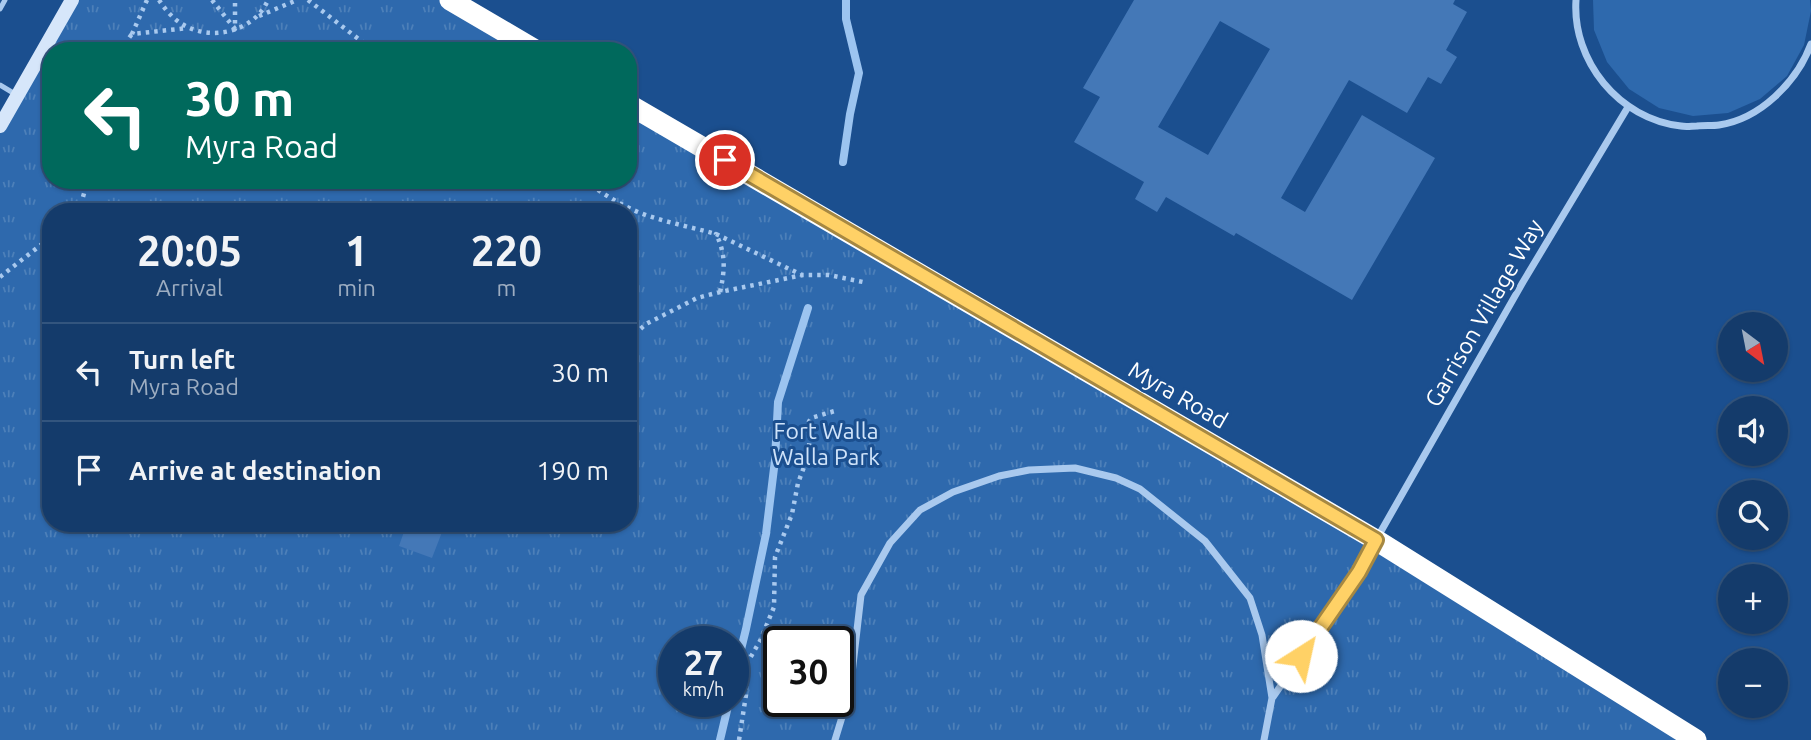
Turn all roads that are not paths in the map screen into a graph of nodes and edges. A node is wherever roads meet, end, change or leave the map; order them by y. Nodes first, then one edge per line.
1 (5, 0) edge
2 (72, 0) edge
3 (450, 0) edge
4 (1576, 0) edge
5 (0, 9) edge
6 (48, 42) edge
7 (522, 42) edge
8 (1811, 44) edge
9 (42, 53) edge
10 (0, 85) edge
11 (18, 95) junction
12 (1628, 107) junction
13 (637, 109) edge
14 (0, 126) edge
15 (1376, 540) junction
16 (1272, 698) junction
17 (835, 740) edge
18 (1264, 740) edge
19 (1696, 740) edge

1 - 5 lane
2 - 6 main road
3 - 7 highway
4 - 12 street
8 - 12 street
9 - 11 main road
10 - 11 lane
11 - 14 main road
12 - 15 street, Garrison Village Way
13 - 15 highway, Myra Road
15 - 16 street, Garrison Village Way
15 - 19 highway, Myra Road
16 - 17 street
16 - 18 street

